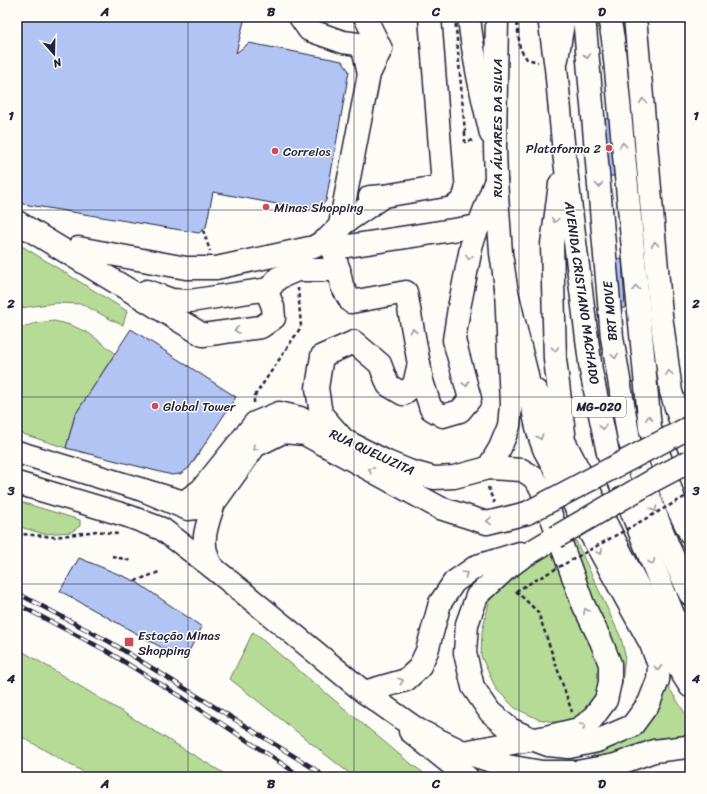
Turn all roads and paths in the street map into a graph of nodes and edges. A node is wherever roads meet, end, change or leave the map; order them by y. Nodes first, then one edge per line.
1 (300, 17) edge
2 (365, 17) edge
3 (430, 17) edge
4 (455, 17) edge
5 (469, 17) edge
6 (497, 17) edge
7 (516, 17) edge
8 (549, 17) edge
9 (564, 17) edge
10 (584, 17) edge
11 (609, 17) edge
12 (635, 17) edge
13 (556, 68) junction
14 (369, 74) junction
15 (465, 132) dead end
16 (495, 147) junction
17 (564, 153) junction
18 (496, 180) junction
19 (384, 196) junction
20 (345, 199) junction
21 (17, 206) edge
22 (17, 222) edge
23 (340, 226) junction
24 (479, 226) junction
25 (78, 248) junction
26 (335, 248) junction
27 (297, 270) junction
28 (340, 270) junction
29 (506, 287) junction
30 (269, 289) junction
31 (419, 363) junction
32 (526, 372) junction
33 (255, 423) junction
34 (690, 427) edge
35 (344, 440) junction
36 (565, 443) junction
37 (690, 451) edge
38 (17, 452) edge
39 (690, 462) edge
40 (485, 468) junction
41 (17, 483) edge
42 (690, 494) edge
43 (211, 496) junction
44 (501, 520) junction
45 (17, 532) edge
46 (690, 533) edge
47 (119, 534) dead end
48 (549, 541) junction
49 (112, 556) dead end
50 (131, 561) dead end
51 (212, 567) junction
52 (159, 572) dead end
53 (135, 581) dead end
54 (690, 594) edge
55 (690, 645) edge
56 (690, 686) edge
57 (364, 692) junction
58 (579, 728) junction
59 (532, 739) junction
60 (690, 747) edge
61 (463, 752) junction
62 (466, 777) edge

1 - 14 main road
2 - 14 main road
3 - 19 main road
4 - 15 path, bridge
5 - 16 main road
6 - 16 main road, RUA ÁLVARES DA SILVA
7 - 13 path
8 - 13 main road, AVENIDA CRISTIANO MACHADO / MG-020
9 - 13 main road, AVENIDA CRISTIANO MACHADO
10 -> 54 main road, BRT MOVE
46 -> 11 main road
37 -> 12 main road
13 - 17 main road, AVENIDA CRISTIANO MACHADO / MG-020
14 - 20 main road
16 - 18 main road, RUA ÁLVARES DA SILVA
17 -> 36 main road
17 -> 55 main road, AVENIDA CRISTIANO MACHADO / MG-020
18 - 24 main road
18 - 29 main road, RUA ÁLVARES DA SILVA
19 - 20 main road
19 - 23 main road
20 - 23 main road
21 - 25 main road
30 -> 22 main road
23 - 25 main road
23 - 26 main road
24 - 26 main road
24 -> 31 main road
25 - 30 main road
26 - 28 main road
27 - 28 main road
27 - 30 main road
27 - 33 path
31 -> 28 main road
29 - 32 main road
29 - 40 main road
31 - 35 main road
32 - 36 main road
32 -> 59 main road
33 - 35 main road, RUA QUELUZITA
33 - 43 main road, RUA QUELUZITA
34 - 44 main road, bridge
35 - 40 main road, RUA QUELUZITA
36 - 56 main road
38 - 43 main road
39 - 48 main road, bridge
40 - 44 path
58 -> 40 main road, RUA QUELUZITA
41 - 51 main road
42 - 58 path, bridge
44 -> 43 main road
43 - 51 main road
45 - 47 path
57 -> 48 main road
48 - 59 main road
49 - 50 path
51 - 57 main road
52 - 53 path
57 - 61 main road
57 - 62 main road
58 - 59 main road
59 - 61 main road
60 - 61 main road

